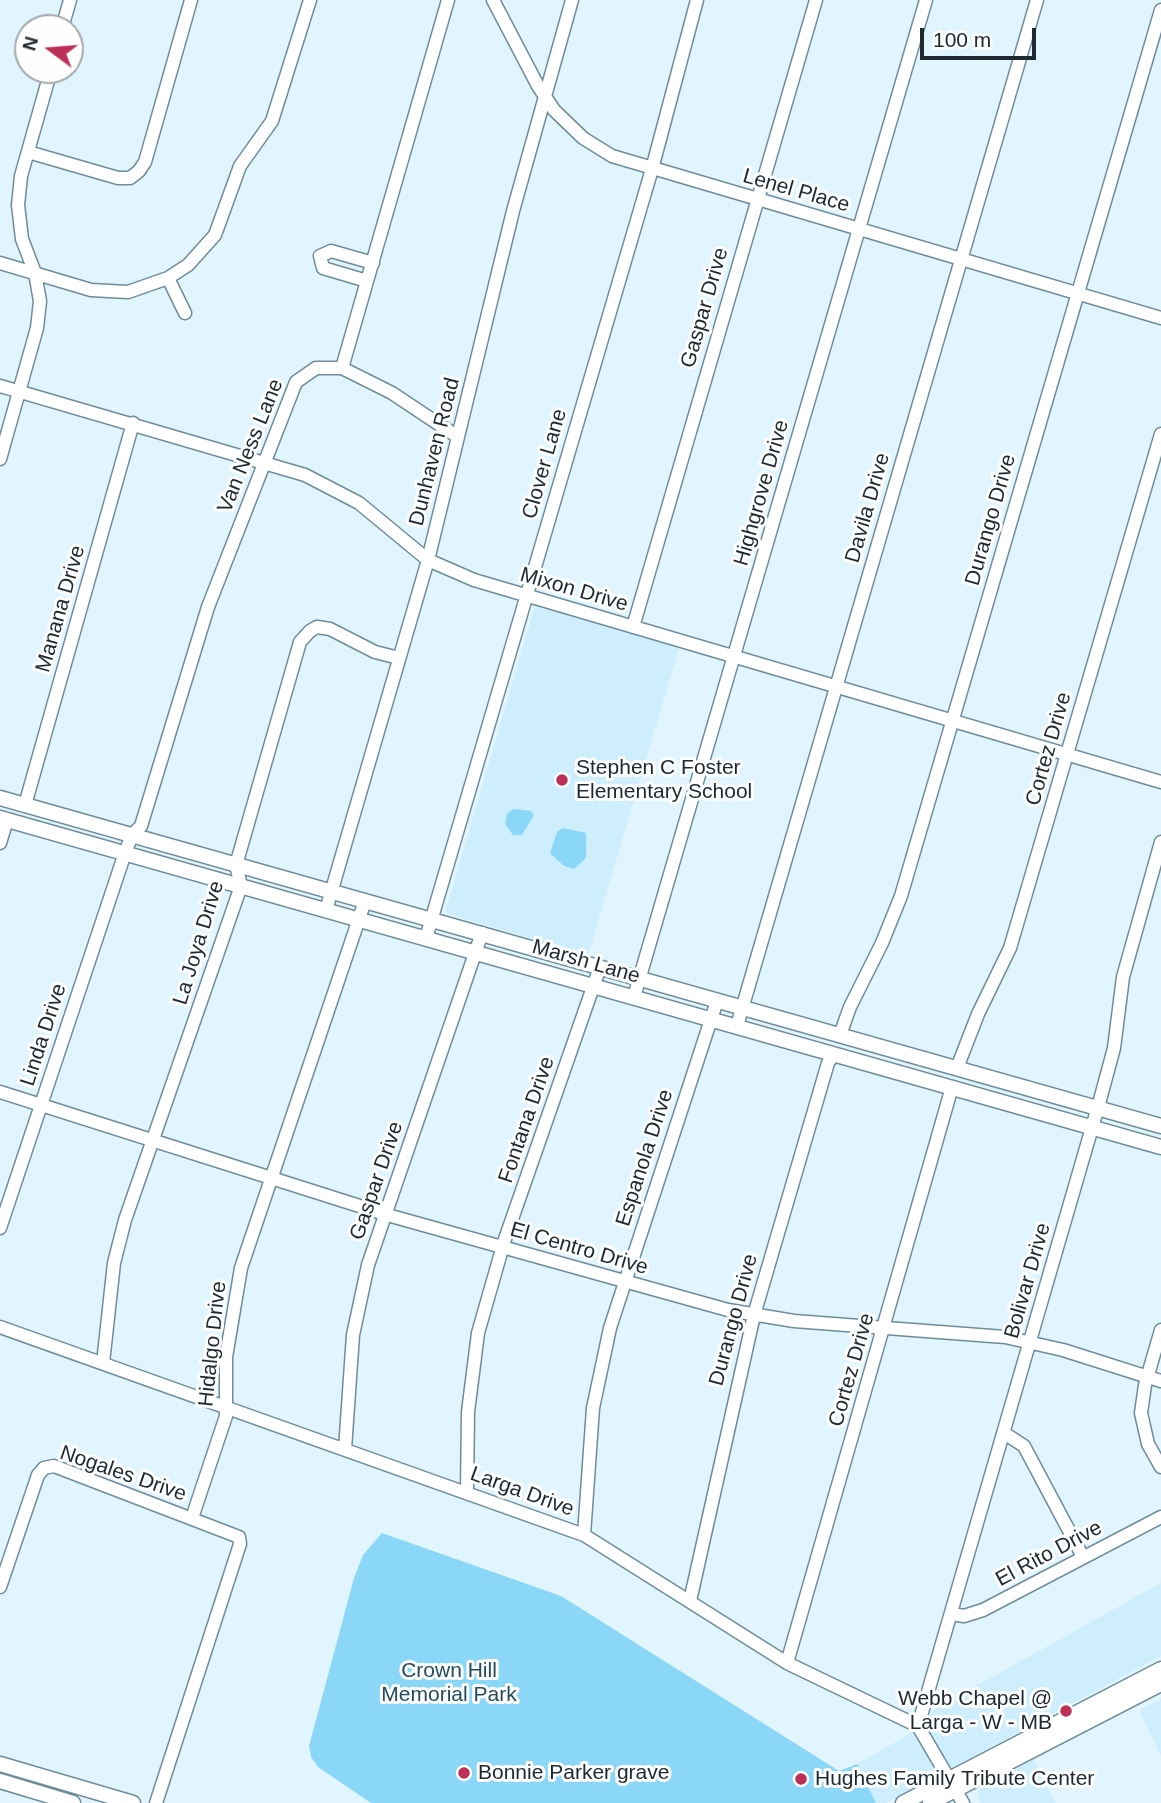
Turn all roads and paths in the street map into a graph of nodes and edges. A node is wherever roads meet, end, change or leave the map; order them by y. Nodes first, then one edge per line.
1 (191, 0) edge
2 (310, 0) edge
3 (448, 0) edge
4 (493, 0) edge
5 (572, 0) edge
6 (697, 0) edge
7 (816, 0) edge
8 (926, 0) edge
9 (1037, 0) edge
10 (1161, 10) edge
11 (47, 84) edge
12 (544, 96) junction
13 (28, 152) junction
14 (652, 169) junction
15 (757, 200) junction
16 (859, 230) junction
17 (961, 259) junction
18 (0, 262) edge
19 (373, 263) junction
20 (35, 273) junction
21 (168, 278) junction
22 (367, 281) junction
23 (1077, 294) junction
24 (185, 313) dead end
25 (1161, 318) edge
26 (342, 368) junction
27 (0, 386) edge
28 (19, 391) junction
29 (133, 423) junction
30 (1161, 434) edge
31 (458, 437) junction
32 (0, 459) edge
33 (264, 461) junction
34 (428, 560) junction
35 (527, 596) junction
36 (633, 627) junction
37 (734, 657) junction
38 (399, 658) junction
39 (836, 687) junction
40 (952, 721) junction
41 (1067, 754) junction
42 (1161, 782) edge
43 (0, 798) edge
44 (0, 803) edge
45 (25, 805) junction
46 (4, 819) edge
47 (39, 829) junction
48 (132, 835) junction
49 (1161, 842) edge
50 (0, 843) edge
51 (125, 853) junction
52 (236, 864) junction
53 (241, 886) junction
54 (331, 891) junction
55 (365, 901) junction
56 (326, 910) junction
57 (360, 919) junction
58 (431, 919) junction
59 (482, 933) junction
60 (426, 938) junction
61 (477, 953) junction
62 (600, 967) junction
63 (640, 979) junction
64 (594, 986) junction
65 (634, 997) junction
66 (717, 1000) junction
67 (742, 1007) junction
68 (711, 1019) junction
69 (737, 1026) junction
70 (840, 1035) junction
71 (834, 1054) junction
72 (957, 1068) junction
73 (952, 1087) junction
74 (0, 1092) edge
75 (40, 1105) junction
76 (1098, 1108) junction
77 (1161, 1126) edge
78 (1092, 1127) junction
79 (152, 1142) junction
80 (1161, 1147) edge
81 (270, 1177) junction
82 (385, 1214) junction
83 (0, 1228) edge
84 (503, 1248) junction
85 (625, 1282) junction
86 (754, 1315) junction
87 (0, 1327) edge
88 (884, 1328) junction
89 (1161, 1330) edge
90 (1031, 1342) junction
91 (103, 1363) junction
92 (1147, 1376) junction
93 (1161, 1381) edge
94 (225, 1407) junction
95 (1004, 1433) junction
96 (345, 1449) junction
97 (1161, 1467) edge
98 (467, 1492) junction
99 (1161, 1517) edge
100 (192, 1518) junction
101 (584, 1535) junction
102 (1083, 1557) junction
103 (0, 1587) edge
104 (690, 1601) junction
105 (952, 1614) junction
106 (787, 1663) junction
107 (1161, 1669) edge
108 (1161, 1684) edge
109 (918, 1726) junction
110 (1063, 1727) junction
111 (0, 1763) edge
112 (55, 1780) junction
113 (0, 1781) edge
114 (955, 1791) edge
115 (50, 1800) edge
116 (73, 1803) edge
117 (133, 1803) edge
118 (156, 1803) edge
119 (903, 1803) edge
120 (930, 1803) edge

1 - 13 street
2 - 21 street
3 - 19 street
4 - 12 street, Lenel Place
5 - 12 street, Dunhaven Road
6 - 14 street, Clover Lane
7 - 15 street, Gaspar Drive
8 - 16 street, Highgrove Drive
9 - 17 street, Davila Drive
10 - 23 street, Durango Drive
11 - 13 street
12 - 14 street, Lenel Place
12 - 31 street, Dunhaven Road
13 - 20 street
14 - 15 street, Lenel Place
14 - 35 street, Clover Lane
15 - 16 street, Lenel Place
15 - 36 street, Gaspar Drive
16 - 17 street, Lenel Place
16 - 37 street, Highgrove Drive
17 - 23 street, Lenel Place
17 - 39 street, Davila Drive
18 - 20 street
19 - 22 street
19 - 22 street
20 - 21 street
20 - 28 street
21 - 24 street
22 - 26 street
23 - 25 street, Lenel Place
23 - 40 street, Durango Drive
26 - 31 street
26 - 33 street, Van Ness Lane
27 - 28 street, Mixon Drive
28 - 29 street, Mixon Drive
28 - 32 street
29 - 33 street, Mixon Drive
29 - 45 street, Manana Drive
30 - 41 street, Cortez Drive
31 - 34 street, Dunhaven Road
33 - 34 street, Mixon Drive
33 - 48 street, Van Ness Lane
34 - 35 street, Mixon Drive
34 - 38 street, Dunhaven Road
35 - 36 street, Mixon Drive
35 - 58 street, Clover Lane
36 - 37 street, Mixon Drive
37 - 39 street, Mixon Drive
37 - 63 street, Highgrove Drive
38 - 52 street, La Joya Drive
38 - 54 street, Dunhaven Road
39 - 40 street, Mixon Drive
39 - 67 street, Davila Drive
40 - 41 street, Mixon Drive
40 - 70 street, Durango Drive
41 - 42 street, Mixon Drive
41 - 72 street, Cortez Drive
43 - 45 main road, Marsh Lane
44 - 46 main road
45 - 46 main road
45 - 47 main road
45 - 48 main road, Marsh Lane
46 - 47 main road, Marsh Lane
46 - 50 street
47 - 51 main road, Marsh Lane
48 - 51 street, Van Ness Lane
48 - 52 main road, Marsh Lane
49 - 76 street, Bolivar Drive
51 - 53 main road, Marsh Lane
51 - 75 street, Linda Drive
52 - 53 street, La Joya Drive
52 - 54 main road, Marsh Lane
53 - 56 main road, Marsh Lane
53 - 79 street, La Joya Drive
54 - 55 main road, Marsh Lane
54 - 56 street, Dunhaven Road
55 - 57 street, Hidalgo Drive
55 - 58 main road, Marsh Lane
56 - 57 main road, Marsh Lane
57 - 60 main road, Marsh Lane
57 - 81 street, Hidalgo Drive
58 - 59 main road, Marsh Lane
58 - 60 street, Clover Lane
59 - 61 street, Gaspar Drive
59 - 62 main road, Marsh Lane
60 - 61 main road, Marsh Lane
61 - 64 main road, Marsh Lane
61 - 82 street, Gaspar Drive
62 - 63 main road, Marsh Lane
62 - 64 street, Fontana Drive
63 - 65 street, Highgrove Drive
63 - 66 main road, Marsh Lane
64 - 65 main road, Marsh Lane
64 - 84 street, Fontana Drive
65 - 68 main road, Marsh Lane
66 - 67 main road, Marsh Lane
66 - 68 street, Espanola Drive
67 - 69 street, Davila Drive
67 - 70 main road, Marsh Lane
68 - 69 main road, Marsh Lane
68 - 85 street, Espanola Drive
69 - 71 main road, Marsh Lane
70 - 71 main road
70 - 72 main road, Marsh Lane
71 - 73 main road, Marsh Lane
71 - 86 street, Durango Drive
72 - 73 main road
72 - 76 main road, Marsh Lane
73 - 78 main road, Marsh Lane
73 - 88 street, Cortez Drive
74 - 75 street, El Centro Drive
75 - 79 street, El Centro Drive
75 - 83 street, Linda Drive
76 - 77 main road, Marsh Lane
76 - 78 street, Bolivar Drive
78 - 80 main road, Marsh Lane
78 - 90 street, Bolivar Drive
79 - 81 street, El Centro Drive
79 - 91 street, La Joya Drive
81 - 82 street, El Centro Drive
81 - 94 street, Hidalgo Drive
82 - 84 street, El Centro Drive
82 - 96 street, Gaspar Drive
84 - 85 street, El Centro Drive
84 - 98 street, Fontana Drive
85 - 86 street, El Centro Drive
85 - 101 street, Espanola Drive
86 - 88 street, El Centro Drive
86 - 104 street, Durango Drive
87 - 91 street, Larga Drive
88 - 90 street, El Centro Drive
88 - 106 street, Cortez Drive
89 - 92 street
90 - 92 street, El Centro Drive
90 - 95 street, Bolivar Drive
91 - 94 street, Larga Drive
92 - 93 street, El Centro Drive
92 - 97 street
94 - 96 street, Larga Drive
94 - 100 street, Hidalgo Drive
95 - 102 street
95 - 105 street, Bolivar Drive
96 - 98 street, Larga Drive
98 - 101 street, Larga Drive
99 - 102 street, El Rito Drive
100 - 103 street, Nogales Drive
100 - 118 street
101 - 104 street, Larga Drive
102 - 105 street, El Rito Drive
104 - 106 street, Larga Drive
105 - 109 street, Bolivar Drive
106 - 109 street, Larga Drive
107 - 110 main road
108 - 110 main road
109 - 114 street
110 - 114 main road
111 - 112 main road
112 - 115 street
112 - 117 main road
113 - 115 main road
114 - 119 main road
114 - 120 main road
115 - 116 main road

